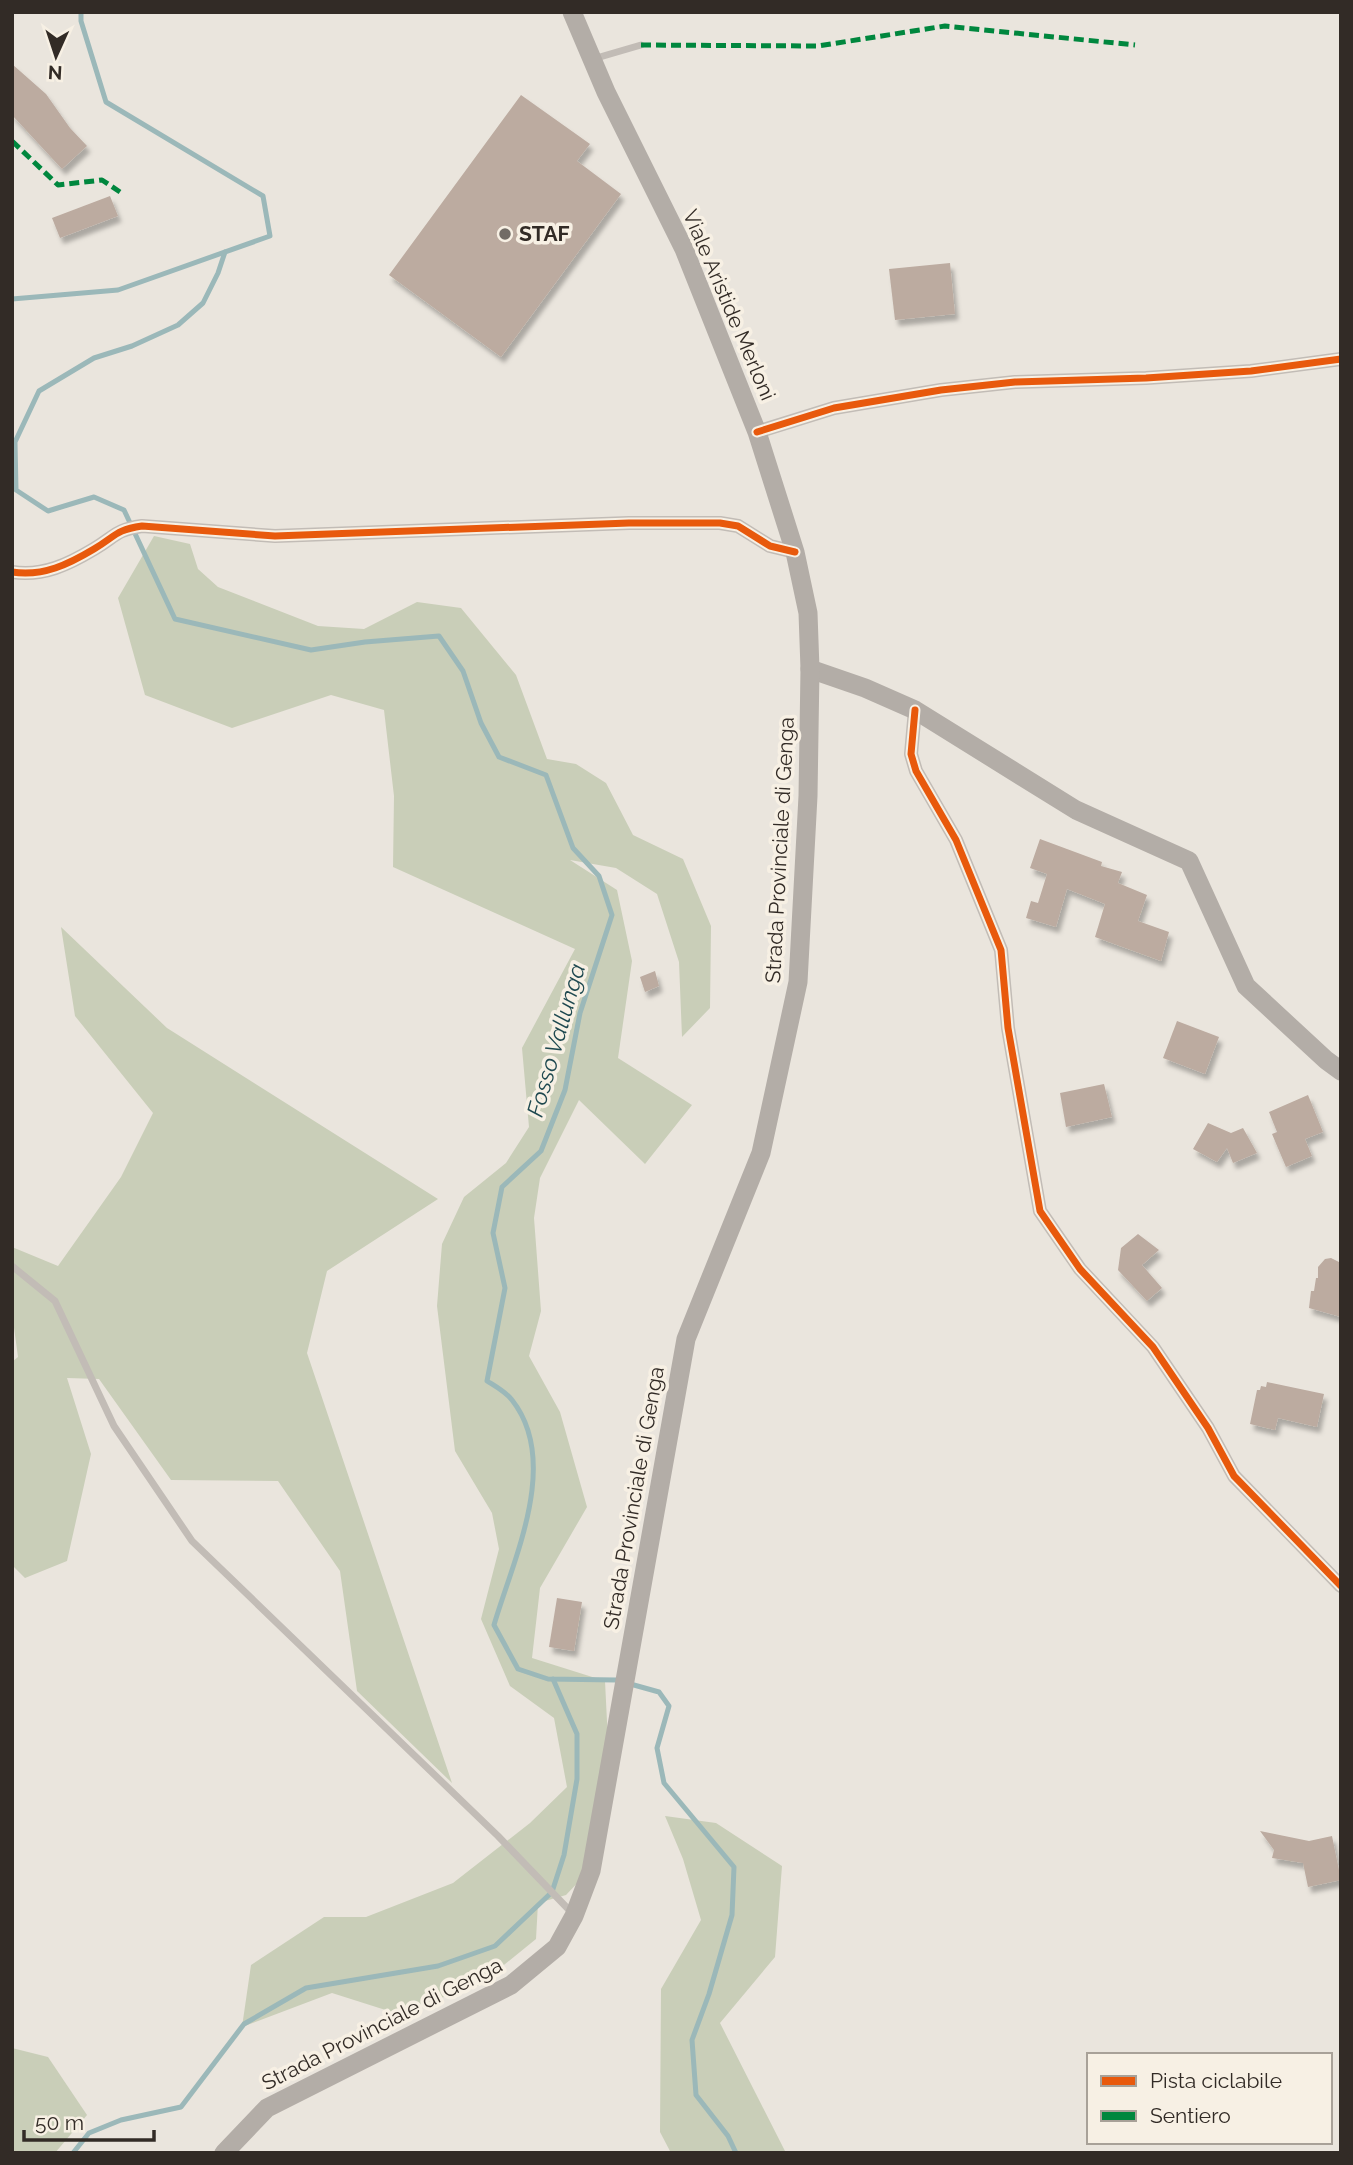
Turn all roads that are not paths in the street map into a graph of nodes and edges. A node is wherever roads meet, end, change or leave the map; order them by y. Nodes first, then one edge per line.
1 (572, 12) edge
2 (641, 46) dead end
3 (592, 59) junction
4 (1341, 359) edge
5 (757, 432) junction
6 (795, 552) junction
7 (12, 572) edge
8 (810, 669) junction
9 (915, 710) junction
10 (1341, 1071) edge
11 (12, 1266) edge
12 (1341, 1586) edge
13 (575, 1916) junction
14 (224, 2153) edge

1 - 3 main road, Viale Aristide Merloni
2 - 3 lane
3 - 5 main road, Viale Aristide Merloni
4 - 5 street
5 - 6 main road, Viale Aristide Merloni
6 - 7 street
6 - 8 main road, Viale Aristide Merloni
8 - 9 main road
8 - 13 main road, Strada Provinciale di Genga
9 - 10 main road
9 - 12 street
11 - 13 lane
13 - 14 main road, Strada Provinciale di Genga

